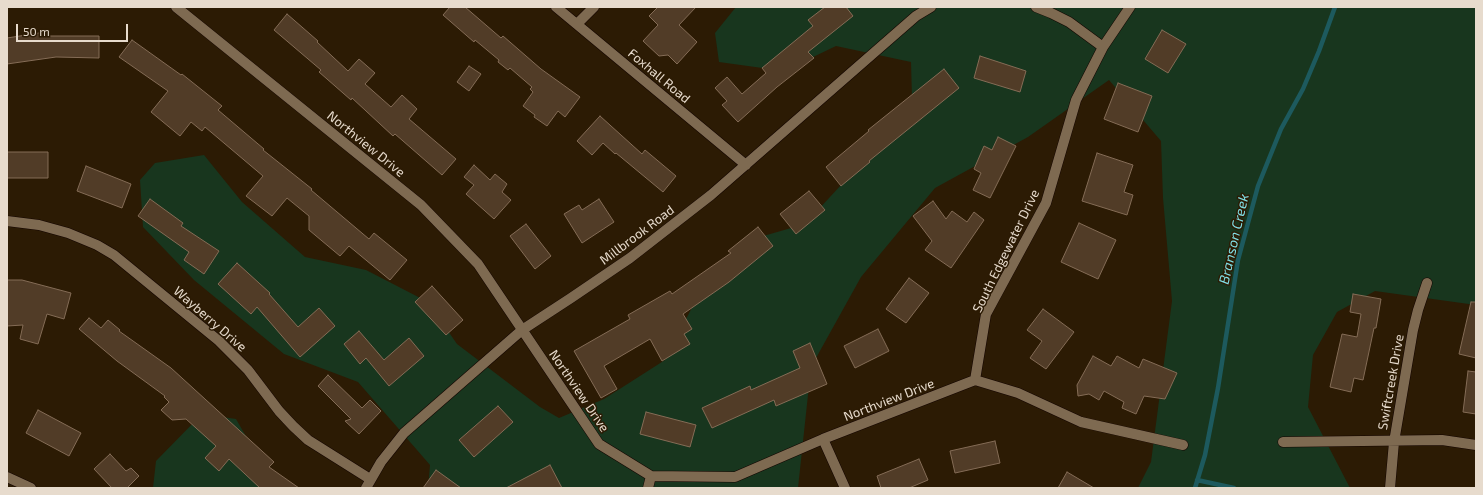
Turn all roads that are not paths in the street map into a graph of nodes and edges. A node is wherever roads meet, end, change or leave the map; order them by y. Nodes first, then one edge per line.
1 (176, 7) edge
2 (556, 7) edge
3 (594, 7) edge
4 (931, 7) edge
5 (1036, 7) edge
6 (1130, 7) edge
7 (577, 24) junction
8 (1103, 46) junction
9 (746, 165) junction
10 (7, 221) edge
11 (1427, 283) dead end
12 (522, 330) junction
13 (975, 380) junction
14 (823, 439) junction
15 (1283, 442) dead end
16 (1394, 442) junction
17 (1476, 444) edge
18 (1183, 445) dead end
19 (651, 476) junction
20 (7, 478) edge
21 (368, 484) edge
22 (31, 488) edge
23 (648, 488) edge
24 (844, 488) edge
25 (1390, 488) edge

1 - 12 street, Northview Drive
2 - 7 street, Foxhall Road
3 - 7 street
4 - 9 street, Millbrook Road
5 - 8 street
6 - 8 street, South Edgewater Drive
7 - 9 street, Foxhall Road
8 - 13 street, South Edgewater Drive
9 - 12 street, Millbrook Road
10 - 21 street, Wayberry Drive
11 - 16 street, Swiftcreek Drive
12 - 19 street, Northview Drive
12 - 21 street, Millbrook Road
13 - 14 street, Northview Drive
13 - 18 street
14 - 19 street, Northview Drive
14 - 24 street
15 - 16 street
16 - 17 street
16 - 25 street, Swiftcreek Drive
19 - 23 street
20 - 22 street

